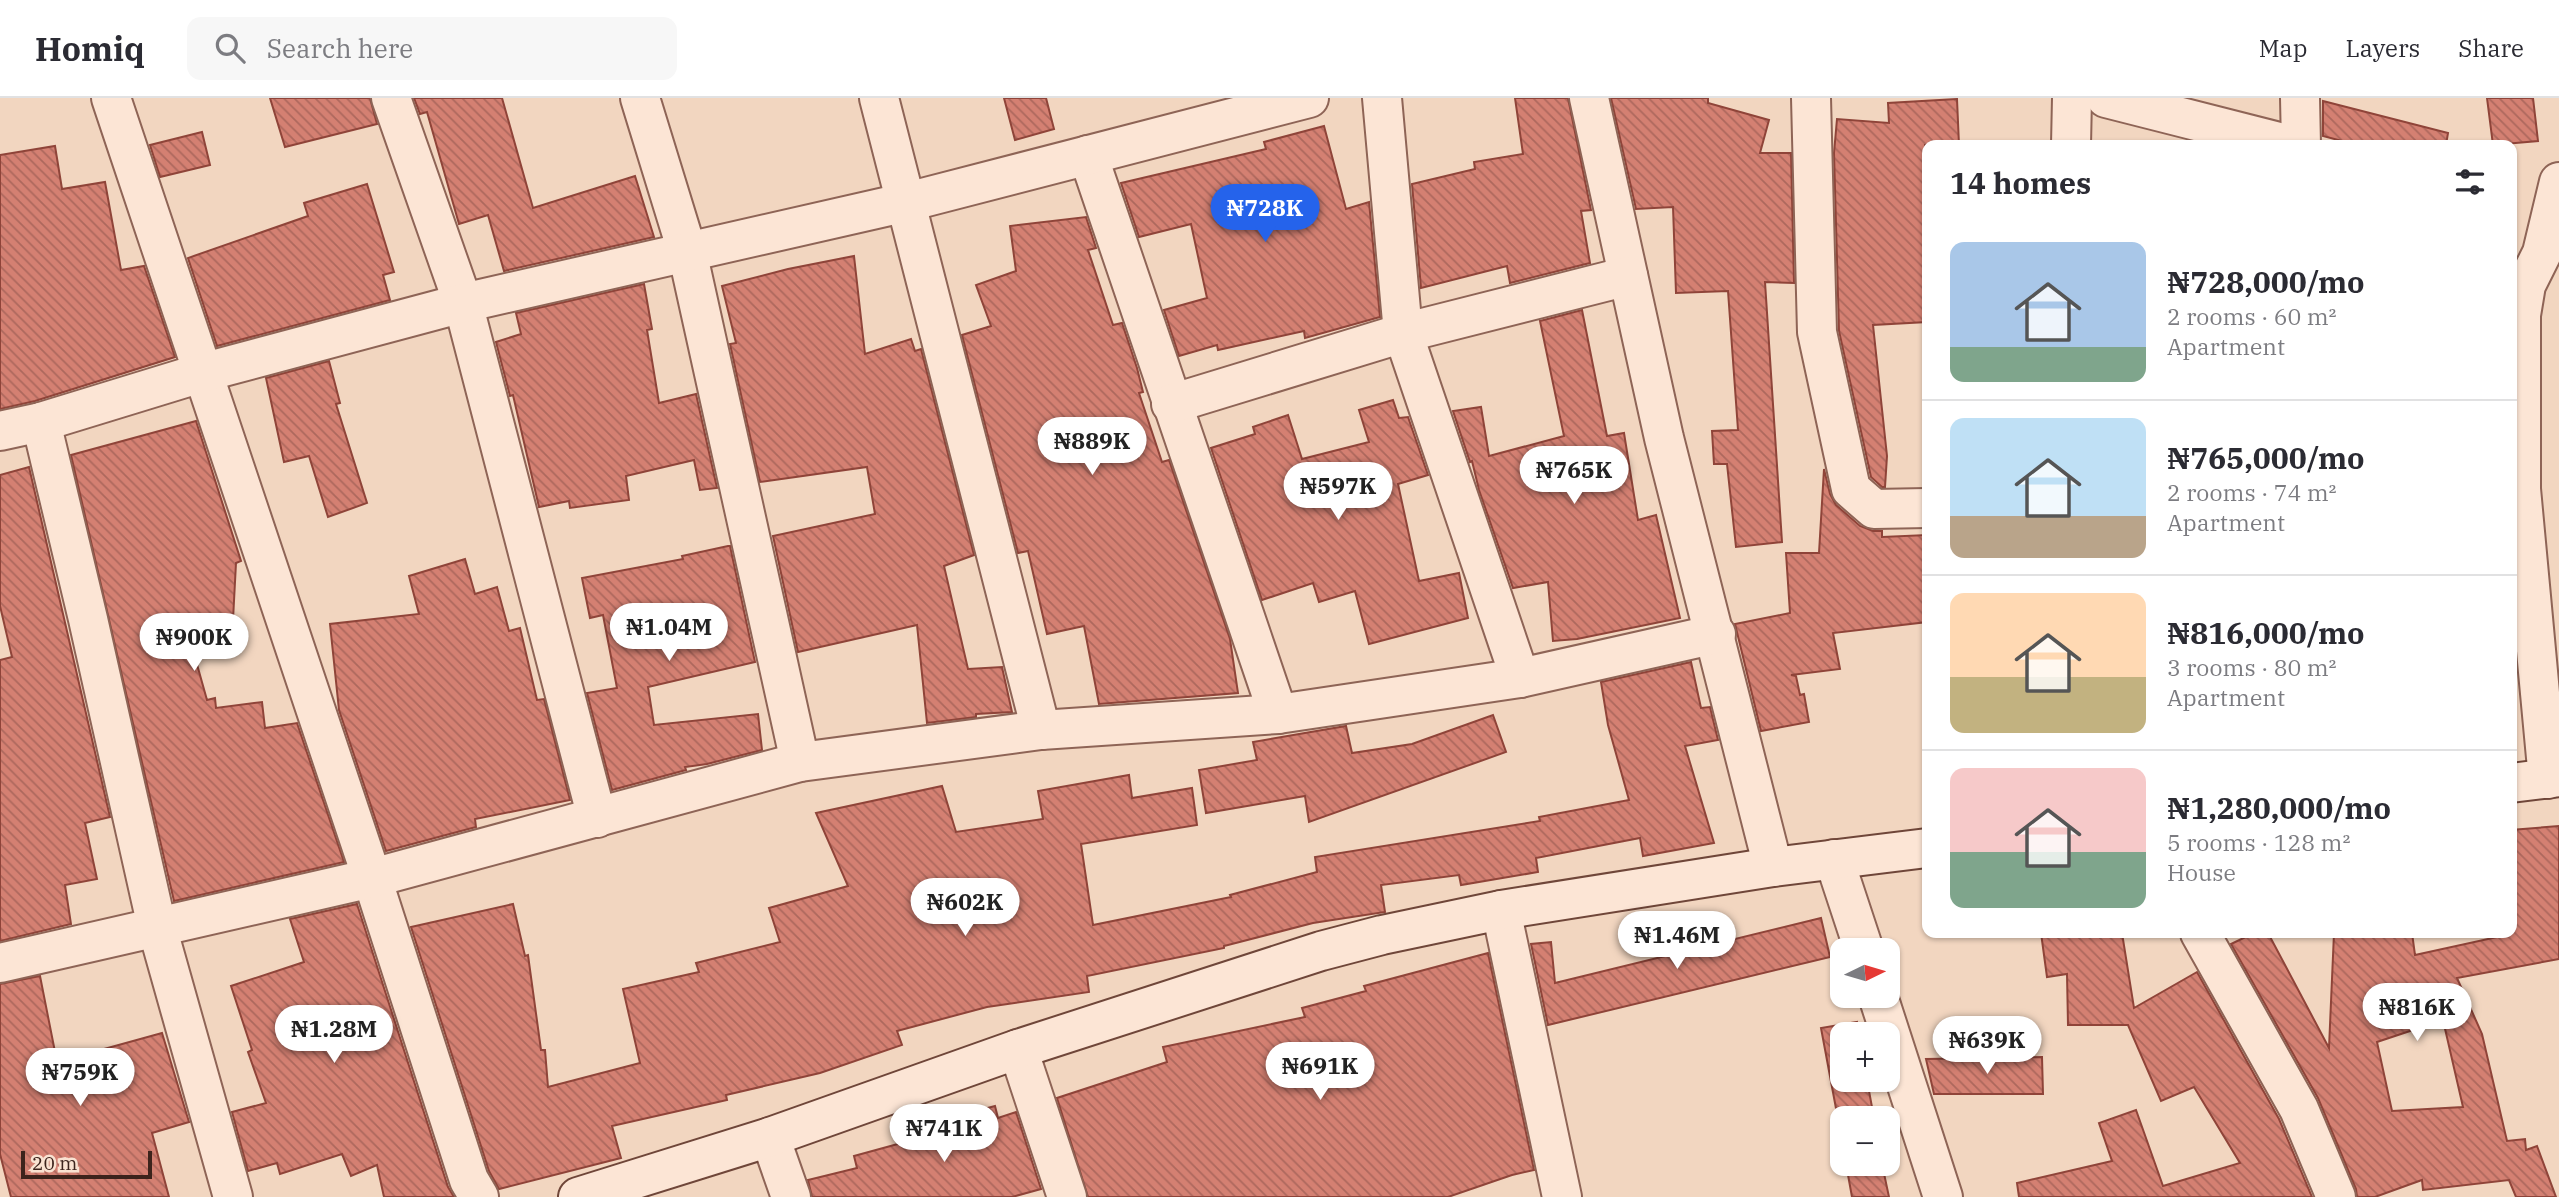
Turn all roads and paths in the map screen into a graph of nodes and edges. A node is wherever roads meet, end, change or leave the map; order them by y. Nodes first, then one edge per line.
1 (111, 98) edge
2 (391, 98) edge
3 (640, 98) edge
4 (879, 98) edge
5 (1309, 98) edge
6 (1382, 98) edge
7 (1589, 98) edge
8 (1811, 98) edge
9 (2072, 98) edge
10 (2106, 98) edge
11 (2300, 98) edge
12 (2071, 140) edge
13 (2271, 140) edge
14 (2301, 140) edge
15 (1088, 155) junction
16 (2559, 183) edge
17 (906, 202) junction
18 (687, 251) junction
19 (2537, 251) edge
20 (1628, 276) junction
21 (463, 303) junction
22 (1404, 333) junction
23 (201, 373) junction
24 (1171, 404) junction
25 (41, 422) junction
26 (0, 431) edge
27 (2517, 454) edge
28 (2517, 502) edge
29 (1922, 508) edge
30 (1716, 634) junction
31 (1520, 678) junction
32 (1278, 714) junction
33 (1041, 730) junction
34 (800, 762) junction
35 (2539, 780) edge
36 (597, 818) junction
37 (1922, 849) edge
38 (1834, 859) junction
39 (1773, 867) junction
40 (372, 878) junction
41 (1501, 910) junction
42 (156, 927) junction
43 (1860, 938) edge
44 (2203, 938) edge
45 (0, 963) edge
46 (1882, 1008) edge
47 (1018, 1049) junction
48 (770, 1137) junction
49 (233, 1197) edge
50 (479, 1197) edge
51 (578, 1197) edge
52 (791, 1197) edge
53 (1067, 1197) edge
54 (1562, 1197) edge
55 (1943, 1197) edge
56 (2336, 1197) edge

1 - 23 street
2 - 21 street
3 - 18 street
4 - 17 street
5 - 15 street
6 - 22 street
7 - 20 street
8 - 29 street
9 - 12 street
10 - 13 street
11 - 14 street
15 - 17 street
15 - 24 street
16 - 19 street
17 - 18 street
17 - 33 street
18 - 21 street
18 - 34 street
19 - 27 street
20 - 22 street
20 - 30 street
21 - 23 street
21 - 36 street
22 - 24 street
22 - 31 street
23 - 25 street
23 - 40 street
24 - 32 street
25 - 26 street
25 - 42 street
28 - 35 street
30 - 31 street
30 - 39 street
31 - 32 street
32 - 33 street
33 - 34 street
34 - 36 street
36 - 40 street
37 - 38 street
38 - 39 street
38 - 43 street
39 - 41 street
40 - 42 street
40 - 50 street
41 - 47 street
41 - 54 street
42 - 45 street
42 - 49 street
44 - 56 street
46 - 55 street
47 - 48 street
47 - 53 street
48 - 51 street
48 - 52 street

